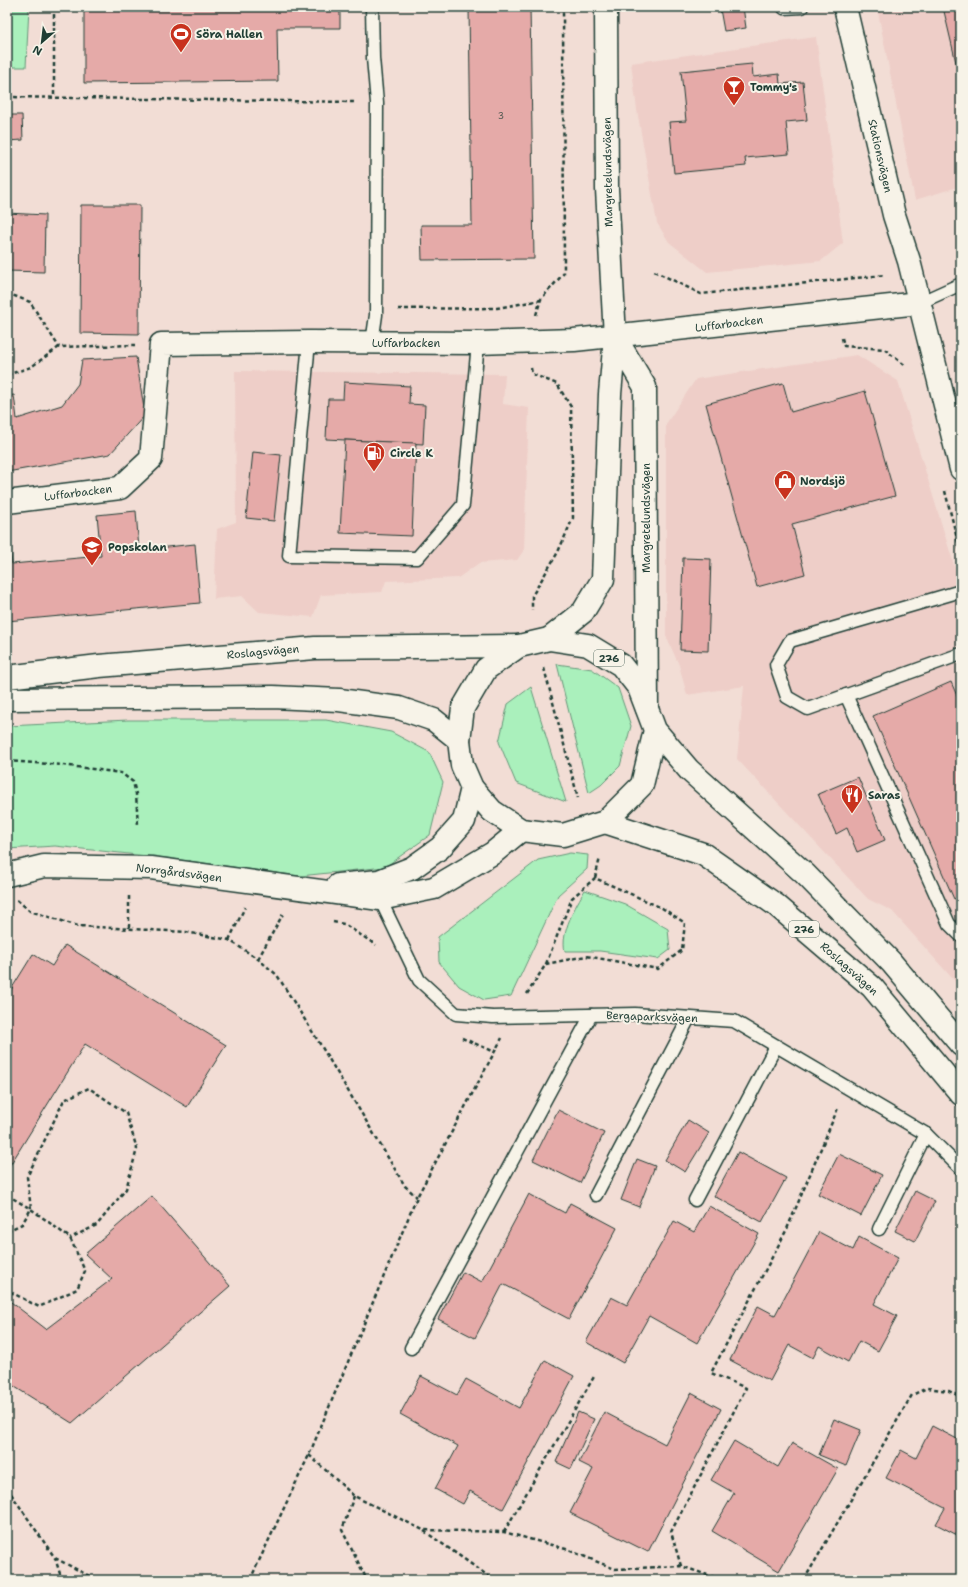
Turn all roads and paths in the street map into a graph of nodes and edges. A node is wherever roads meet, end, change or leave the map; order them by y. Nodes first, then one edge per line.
1 (54, 7) edge
2 (372, 7) edge
3 (563, 7) edge
4 (606, 7) edge
5 (802, 7) edge
6 (845, 7) edge
7 (784, 8) dead end
8 (7, 97) edge
9 (54, 97) junction
10 (377, 102) junction
11 (654, 271) dead end
12 (833, 280) junction
13 (961, 284) edge
14 (7, 293) edge
15 (541, 300) junction
16 (919, 303) junction
17 (397, 309) dead end
18 (838, 312) junction
19 (616, 337) junction
20 (526, 341) junction
21 (309, 342) junction
22 (372, 343) junction
23 (478, 343) junction
24 (161, 344) junction
25 (60, 347) junction
26 (910, 373) dead end
27 (7, 375) edge
28 (961, 469) edge
29 (944, 488) dead end
30 (7, 502) edge
31 (961, 554) edge
32 (961, 591) edge
33 (532, 610) dead end
34 (549, 639) junction
35 (519, 646) junction
36 (961, 654) edge
37 (544, 668) dead end
38 (7, 677) edge
39 (846, 695) junction
40 (7, 699) edge
41 (647, 708) junction
42 (655, 730) junction
43 (460, 740) junction
44 (7, 761) edge
45 (472, 788) junction
46 (578, 798) dead end
47 (605, 822) junction
48 (138, 825) dead end
49 (521, 830) junction
50 (600, 858) dead end
51 (7, 875) edge
52 (595, 878) junction
53 (380, 890) junction
54 (129, 896) dead end
55 (15, 899) dead end
56 (247, 905) dead end
57 (276, 911) dead end
58 (329, 921) dead end
59 (129, 929) junction
60 (961, 936) edge
61 (229, 940) junction
62 (378, 946) dead end
63 (258, 959) junction
64 (546, 964) junction
65 (591, 1015) junction
66 (513, 1016) junction
67 (689, 1018) junction
68 (455, 1035) dead end
69 (961, 1045) edge
70 (776, 1046) junction
71 (495, 1052) junction
72 (847, 1087) junction
73 (961, 1094) edge
74 (926, 1134) junction
75 (961, 1169) edge
76 (7, 1195) edge
77 (596, 1195) dead end
78 (417, 1197) junction
79 (695, 1200) dead end
80 (31, 1209) junction
81 (878, 1228) dead end
82 (7, 1231) edge
83 (70, 1238) junction
84 (7, 1290) edge
85 (411, 1348) dead end
86 (595, 1375) dead end
87 (961, 1397) edge
88 (309, 1455) junction
89 (7, 1488) edge
90 (354, 1496) junction
91 (423, 1530) junction
92 (504, 1532) junction
93 (55, 1558) junction
94 (681, 1566) junction
95 (62, 1580) edge
96 (97, 1580) edge
97 (250, 1580) edge
98 (367, 1580) edge
99 (494, 1580) edge
100 (722, 1580) edge
101 (772, 1580) edge
102 (782, 1580) edge
103 (804, 1580) edge

1 - 9 path
2 - 10 lane
3 - 15 path
4 - 19 street, Margretelundsvägen
5 - 7 lane
6 - 16 street, Stationsvägen
8 - 9 path
9 - 10 path
10 - 22 lane
11 - 12 path
12 - 16 path
12 - 18 path
13 - 16 lane
14 - 25 path
15 - 17 path
15 - 20 path
16 - 18 street, Luffarbacken
16 - 28 street, Stationsvägen
18 - 19 street, Luffarbacken
18 - 26 path
19 - 20 street, Luffarbacken
19 - 34 street, Margretelundsvägen
19 - 41 street, Margretelundsvägen
20 - 23 street, Luffarbacken
20 - 33 path
21 - 22 street, Luffarbacken
21 - 23 lane
21 - 24 street, Luffarbacken
22 - 23 street, Luffarbacken
24 - 25 path
24 - 30 street, Luffarbacken
25 - 27 path
29 - 31 path
32 - 39 lane
34 - 35 street, Roslagsvägen / 276
34 - 41 street, Roslagsvägen / 276
35 - 38 street, Roslagsvägen / 276
35 - 43 street, Roslagsvägen / 276
36 - 39 lane
37 - 46 path
39 - 60 lane
40 - 43 street
41 - 42 street, Roslagsvägen / 276
42 - 47 street, Roslagsvägen / 276
42 - 69 street, Roslagsvägen / 276
43 - 45 street, Roslagsvägen / 276
44 - 48 path
45 - 49 street, Roslagsvägen / 276
45 - 53 street, Norrgårdsvägen
47 - 49 street, Roslagsvägen / 276
47 - 73 street, Roslagsvägen / 276
49 - 53 street, Norrgårdsvägen
50 - 52 path
51 - 53 street, Norrgårdsvägen
52 - 64 path
52 - 64 path
53 - 66 lane, Bergaparksvägen
54 - 59 path
55 - 59 path
56 - 61 path
57 - 63 path
58 - 62 path
59 - 61 path
61 - 63 path
63 - 78 path
64 - 66 path
65 - 66 lane, Bergaparksvägen
65 - 67 lane, Bergaparksvägen
65 - 85 lane
66 - 71 path
67 - 70 lane, Bergaparksvägen
67 - 77 lane
68 - 71 path
70 - 72 lane, Bergaparksvägen
70 - 79 lane
71 - 78 path
72 - 74 lane, Bergaparksvägen
72 - 94 path
74 - 75 lane, Bergaparksvägen
74 - 81 lane
76 - 80 path
78 - 88 path
80 - 82 path
80 - 83 path
80 - 83 path
83 - 84 path
86 - 92 path
87 - 103 path
88 - 90 path
88 - 97 path
89 - 93 path
90 - 91 path
90 - 98 path
91 - 92 path
91 - 99 path
92 - 94 path
93 - 95 path
93 - 96 path
94 - 100 path
101 - 102 path

